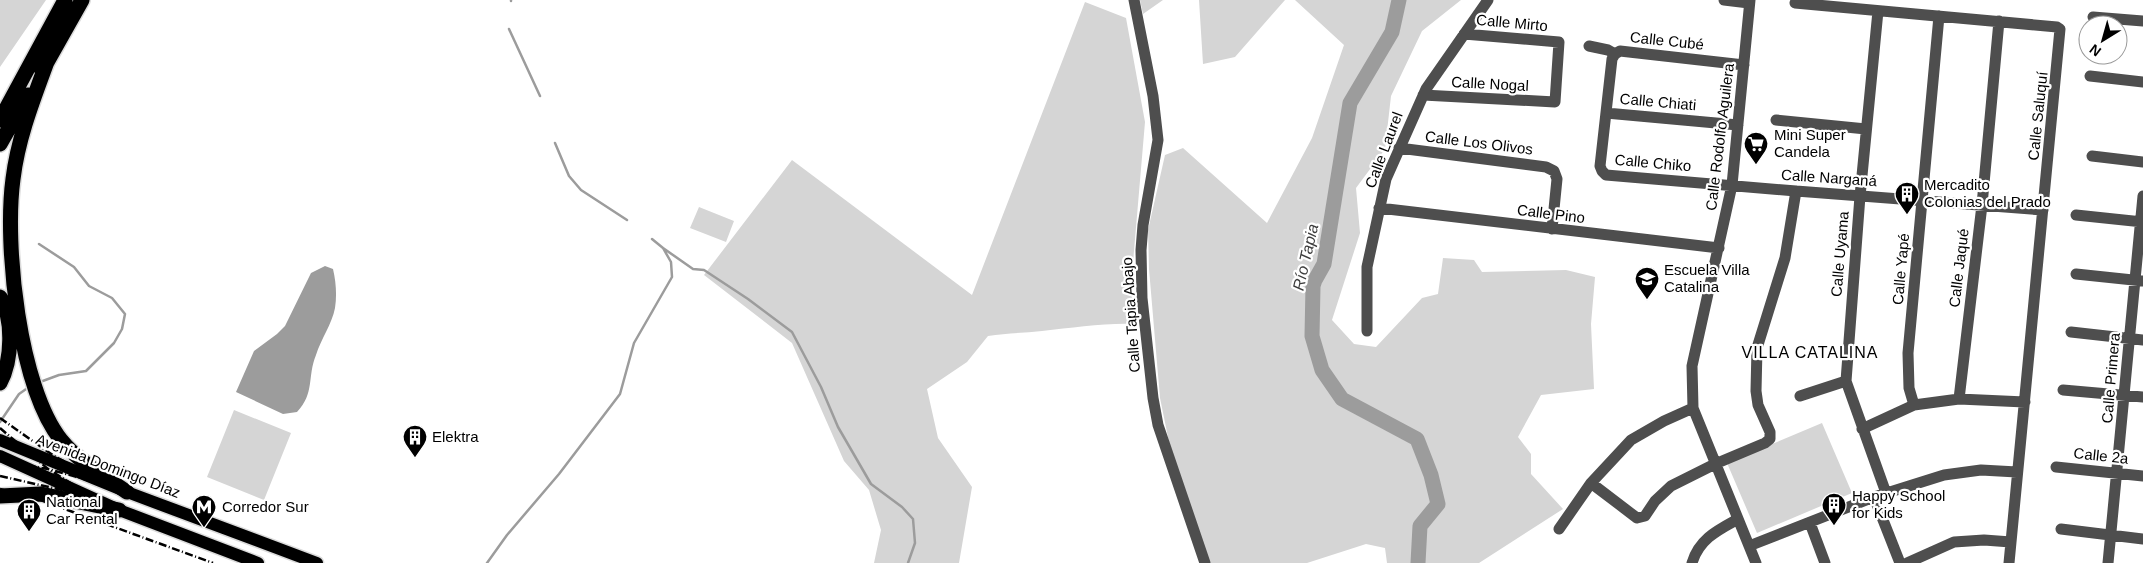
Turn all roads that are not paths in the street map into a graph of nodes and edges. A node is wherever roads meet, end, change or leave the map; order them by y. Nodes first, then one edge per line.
1 (65, 0) edge
2 (82, 0) edge
3 (1134, 0) edge
4 (1488, 0) edge
5 (1724, 0) edge
6 (1750, 2) edge
7 (1795, 3) dead end
8 (1878, 11) junction
9 (1939, 16) junction
10 (2128, 20) edge
11 (1999, 21) junction
12 (2143, 21) edge
13 (1464, 34) junction
14 (1590, 46) dead end
15 (1615, 54) junction
16 (41, 58) junction
17 (1744, 65) junction
18 (2090, 76) dead end
19 (2143, 82) edge
20 (1423, 95) junction
21 (1556, 102) joint
22 (0, 107) edge
23 (1606, 113) junction
24 (0, 120) edge
25 (1776, 120) dead end
26 (1738, 125) junction
27 (1866, 129) junction
28 (0, 144) edge
29 (1399, 148) junction
30 (2092, 156) dead end
31 (2143, 162) edge
32 (1732, 185) junction
33 (1796, 191) junction
34 (1860, 196) junction
35 (2143, 196) edge
36 (1922, 200) junction
37 (1982, 205) junction
38 (1379, 208) junction
39 (2043, 210) junction
40 (2076, 215) dead end
41 (2142, 222) edge
42 (1552, 229) junction
43 (1719, 248) junction
44 (2076, 274) dead end
45 (2139, 281) edge
46 (0, 297) edge
47 (1367, 331) dead end
48 (2071, 332) dead end
49 (2130, 338) junction
50 (2143, 340) edge
51 (1846, 381) junction
52 (0, 383) edge
53 (2063, 390) dead end
54 (2124, 395) junction
55 (1800, 396) dead end
56 (2143, 397) edge
57 (1959, 400) junction
58 (2025, 402) junction
59 (1914, 405) junction
60 (1693, 408) junction
61 (1862, 429) junction
62 (0, 440) edge
63 (0, 456) edge
64 (1715, 464) junction
65 (2056, 467) dead end
66 (2017, 472) junction
67 (2117, 472) junction
68 (2143, 476) edge
69 (1591, 483) junction
70 (126, 492) junction
71 (1886, 493) junction
72 (0, 496) edge
73 (1874, 497) junction
74 (119, 510) junction
75 (1738, 518) junction
76 (1810, 524) junction
77 (1559, 529) dead end
78 (2061, 529) dead end
79 (2111, 536) junction
80 (2143, 540) edge
81 (2011, 542) junction
82 (1749, 546) junction
83 (258, 563) edge
84 (317, 563) edge
85 (1204, 563) edge
86 (1692, 563) edge
87 (1756, 563) edge
88 (1824, 563) edge
89 (1900, 563) edge
90 (1907, 563) edge
91 (2009, 563) edge
92 (2108, 563) edge

1 - 16 highway
2 - 16 highway
3 - 85 street, Calle Tapia Abajo
4 - 13 street, Calle Laurel
5 - 6 street
6 - 17 street, Calle Rodolfo Aguilera
7 - 8 street, Calle Saluquí
8 - 9 street, Calle Saluquí
8 - 27 street, Calle Uyama
9 - 11 street, Calle Saluquí
9 - 36 street, Calle Yapé
10 - 12 street
11 - 37 street, Calle Jaqué
11 - 39 street, Calle Saluquí
13 - 20 street, Calle Laurel
13 - 21 street, Calle Mirto
14 - 15 street, Calle Cubé
15 - 17 street, Calle Cubé
15 - 23 street, Calle Chiko
16 - 22 highway
16 - 24 highway
16 - 28 highway
16 - 70 highway
17 - 26 street, Calle Rodolfo Aguilera
18 - 19 street
20 - 21 street, Calle Nogal
20 - 29 street, Calle Laurel
23 - 26 street, Calle Chiati
23 - 32 street, Calle Chiko
25 - 27 street
26 - 32 street, Calle Rodolfo Aguilera
27 - 34 street, Calle Uyama
29 - 38 street, Calle Laurel
29 - 42 street, Calle Los Olivos
30 - 31 street
32 - 33 street, Calle Narganá
32 - 43 street, Calle Rodolfo Aguilera
33 - 34 street, Calle Narganá
33 - 64 street
34 - 36 street, Calle Narganá
34 - 51 street, Calle Uyama
35 - 41 street, Calle Primera
36 - 37 street, Calle Narganá
36 - 59 street, Calle Yapé
37 - 39 street, Calle Narganá
37 - 57 street, Calle Jaqué
38 - 42 street, Calle Pino
38 - 47 street, Calle Laurel
39 - 58 street, Calle Saluquí
40 - 41 street
41 - 45 street, Calle Primera
42 - 43 street, Calle Pino
43 - 60 street, Calle Rodolfo Aguilera
44 - 45 street
45 - 49 street, Calle Primera
46 - 52 highway
48 - 49 street
49 - 50 street
49 - 54 street, Calle Primera
51 - 55 street
51 - 61 street, Calle Uyama
53 - 54 street
54 - 56 street
54 - 67 street, Calle Primera
57 - 58 street
57 - 59 street
58 - 66 street, Calle Saluquí
59 - 61 street
60 - 64 street, Calle Rodolfo Aguilera
60 - 69 street
61 - 71 street, Calle Uyama
62 - 70 main road, Avenida Domingo Díaz
63 - 74 main road, Avenida Domingo Díaz
64 - 69 street
64 - 75 street, Calle Rodolfo Aguilera
65 - 67 street, Calle 2a
66 - 71 street
66 - 81 street, Calle Saluquí
67 - 68 street, Calle 2a
67 - 79 street, Calle Primera
69 - 77 street
70 - 84 main road, Avenida Domingo Díaz
71 - 73 street
72 - 74 highway
73 - 76 street
73 - 89 street
74 - 83 main road, Avenida Domingo Díaz
75 - 82 street, Calle Rodolfo Aguilera
75 - 86 street
76 - 82 street
76 - 88 street
78 - 79 street
79 - 80 street
79 - 92 street, Calle Primera
81 - 90 street
81 - 91 street, Calle Saluquí
82 - 87 street, Calle Rodolfo Aguilera

